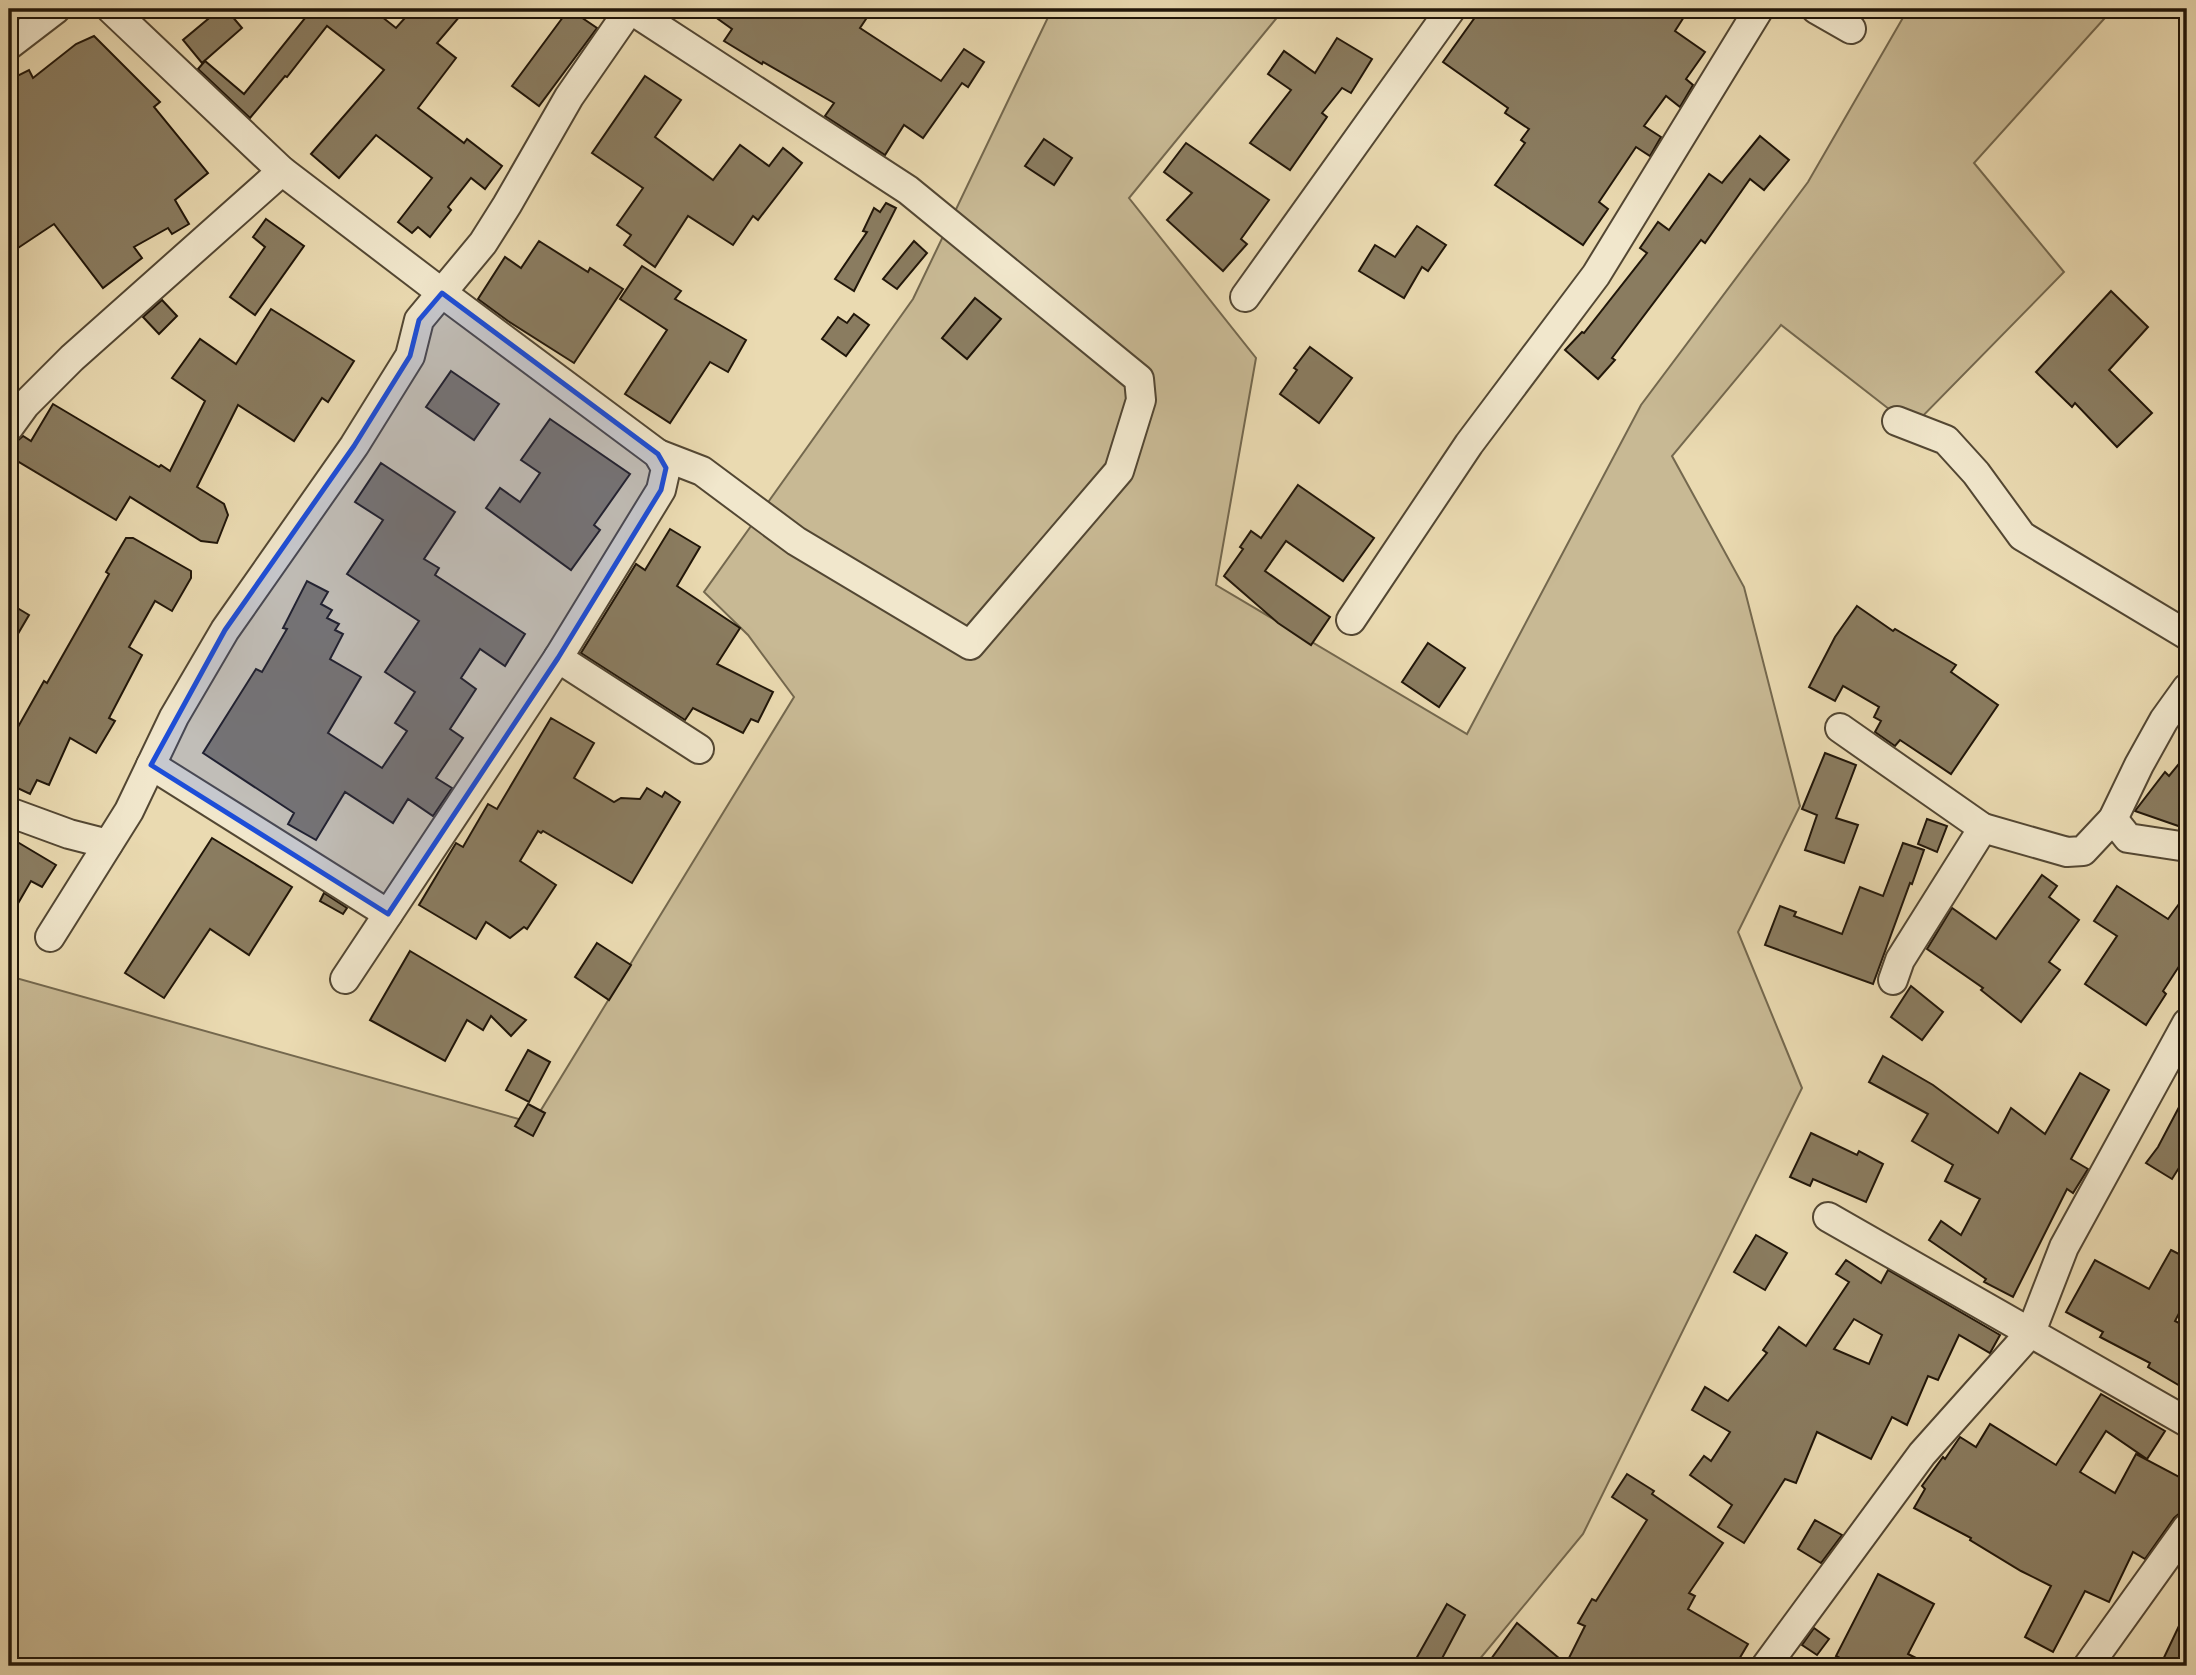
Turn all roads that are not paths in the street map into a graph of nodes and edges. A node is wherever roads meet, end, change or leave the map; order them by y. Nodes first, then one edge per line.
1 (56, 9) edge
2 (111, 9) edge
3 (630, 9) edge
4 (1451, 9) edge
5 (1759, 9) edge
6 (1816, 9) edge
7 (1851, 29) dead end
8 (9, 46) edge
9 (282, 171) junction
10 (442, 293) junction
11 (1245, 297) dead end
12 (1896, 421) dead end
13 (9, 427) edge
14 (658, 454) junction
15 (1352, 620) dead end
16 (2187, 635) edge
17 (558, 658) junction
18 (2187, 688) edge
19 (1840, 728) dead end
20 (699, 749) dead end
21 (151, 765) junction
22 (9, 812) edge
23 (2113, 818) junction
24 (1983, 828) junction
25 (108, 845) junction
26 (2187, 847) edge
27 (388, 914) junction
28 (50, 937) dead end
29 (345, 979) dead end
30 (1893, 980) dead end
31 (2187, 1023) edge
32 (1828, 1217) dead end
33 (2031, 1332) junction
34 (2187, 1422) edge
35 (2187, 1528) edge
36 (1766, 1666) edge
37 (2088, 1666) edge

1 - 8 street
2 - 9 street
3 - 10 street
3 - 14 street
4 - 11 street
5 - 15 street
6 - 7 street
9 - 10 street
9 - 13 street
10 - 14 street
10 - 21 street
12 - 16 street
14 - 17 street
17 - 20 street
17 - 27 street
18 - 23 street
19 - 24 street
21 - 25 street
21 - 27 street
22 - 25 street
23 - 24 street
23 - 26 street
24 - 30 street
25 - 28 street
27 - 29 street
31 - 33 street
32 - 33 street
33 - 34 street
33 - 36 street
35 - 37 street

